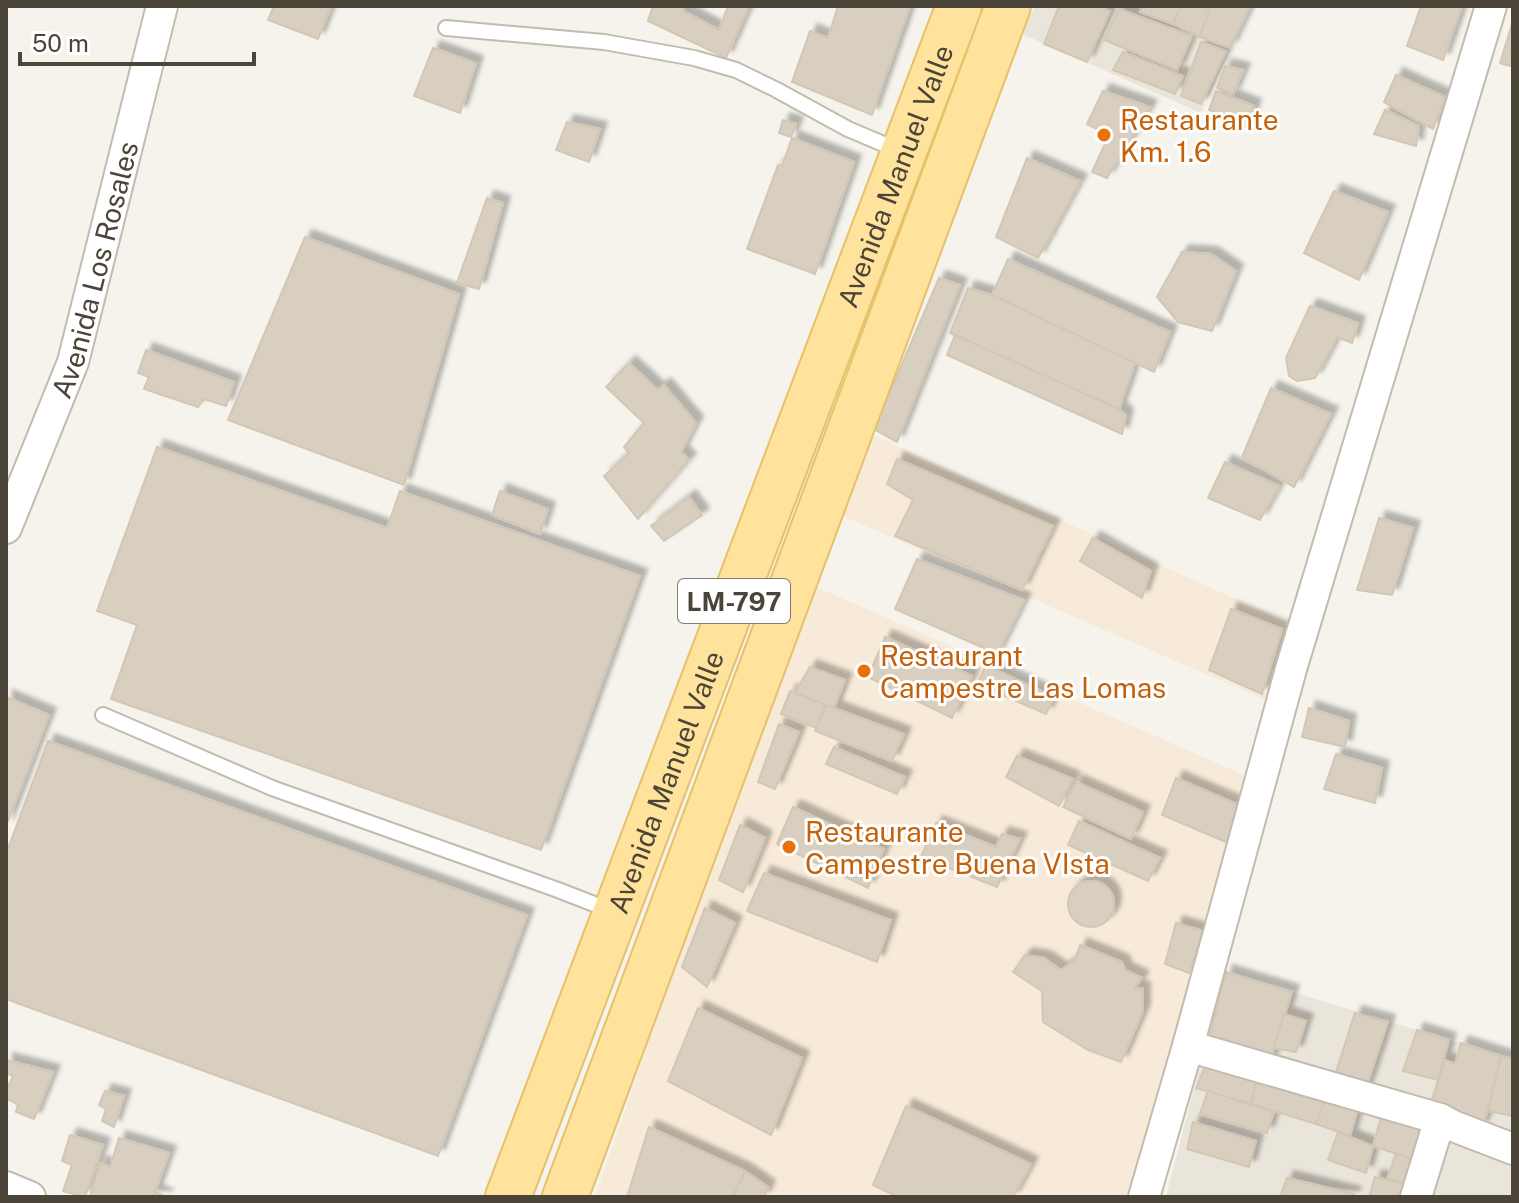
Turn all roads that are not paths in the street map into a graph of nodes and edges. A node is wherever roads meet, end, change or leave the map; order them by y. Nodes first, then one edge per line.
1 (162, 6) edge
2 (959, 6) edge
3 (1008, 6) edge
4 (1491, 6) edge
5 (446, 28) dead end
6 (904, 153) junction
7 (6, 528) edge
8 (103, 715) dead end
9 (616, 912) junction
10 (1188, 1046) junction
11 (1440, 1119) junction
12 (1513, 1149) edge
13 (6, 1187) edge
14 (30, 1197) edge
15 (508, 1197) edge
16 (565, 1197) edge
17 (1144, 1197) edge
18 (1416, 1197) edge

1 - 7 street, Avenida Los Rosales
2 - 6 main road, Avenida Manuel Valle / LM-797
3 - 16 main road, Avenida Manuel Valle / LM-797
4 - 10 street
5 - 6 lane
6 - 9 main road, Avenida Manuel Valle / LM-797
8 - 9 lane
9 - 15 main road, Avenida Manuel Valle / LM-797
10 - 11 street
10 - 17 street
11 - 12 street
11 - 18 street
13 - 14 street

